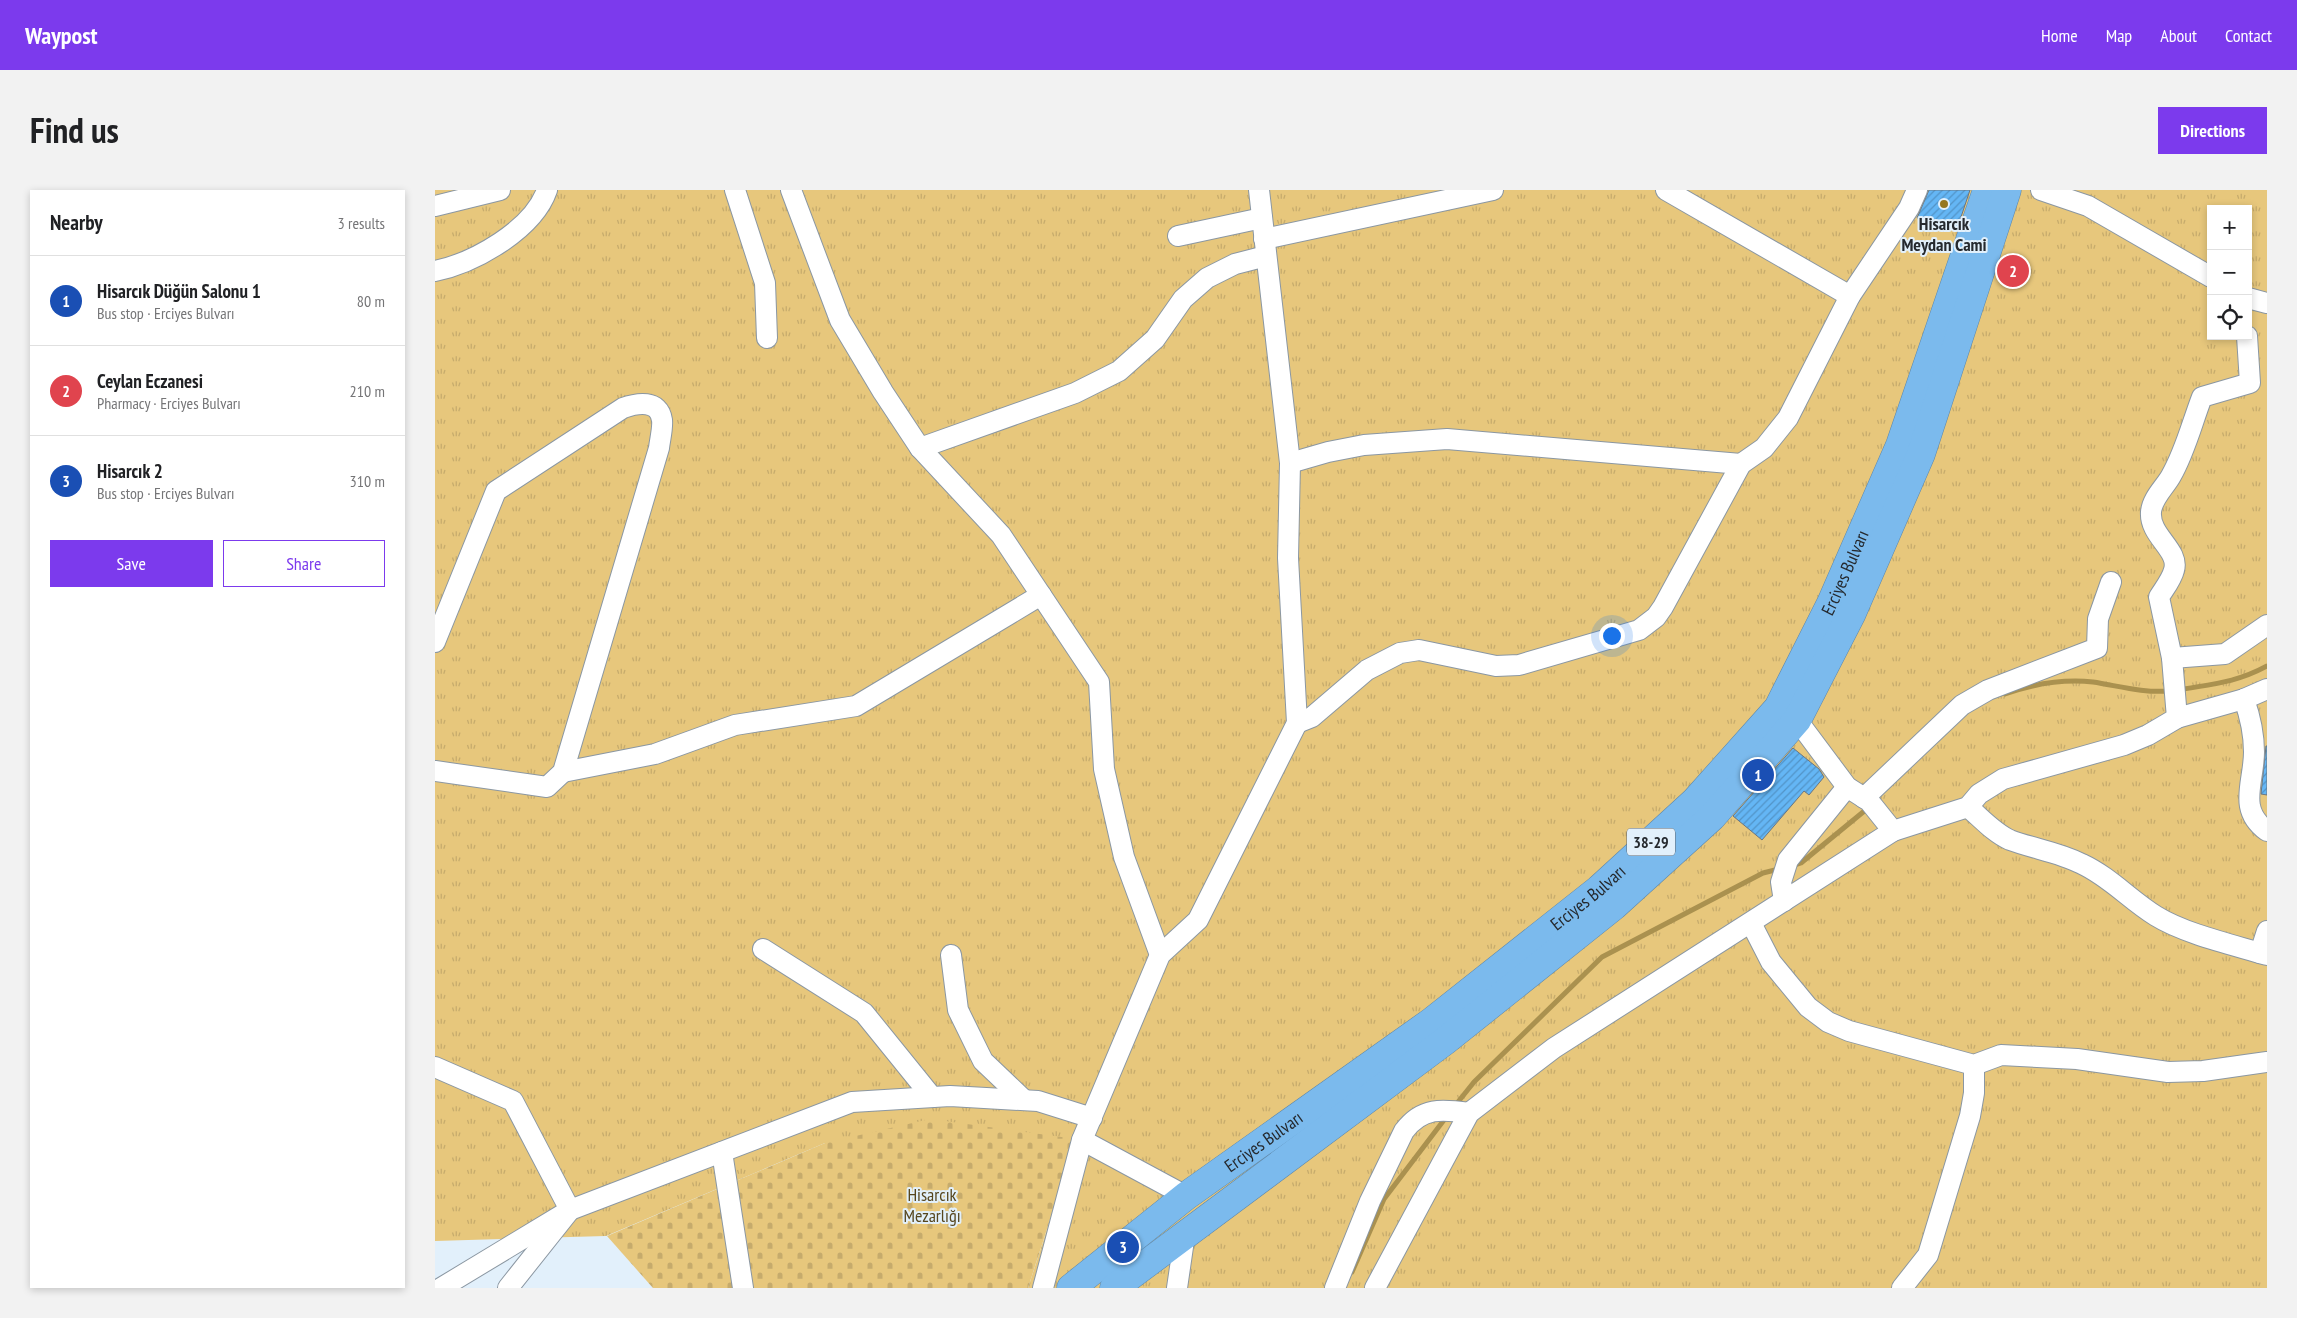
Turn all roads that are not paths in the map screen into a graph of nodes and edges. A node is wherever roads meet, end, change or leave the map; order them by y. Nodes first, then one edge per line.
1 (500, 190) edge
2 (547, 190) edge
3 (735, 190) edge
4 (791, 190) edge
5 (1259, 190) edge
6 (1493, 190) edge
7 (1667, 190) edge
8 (1917, 190) edge
9 (2041, 190) edge
10 (1993, 194) edge
11 (2090, 198) edge
12 (435, 206) edge
13 (1262, 218) junction
14 (1178, 236) dead end
15 (1265, 247) junction
16 (435, 272) edge
17 (2207, 274) edge
18 (1850, 296) junction
19 (2252, 299) edge
20 (2267, 303) edge
21 (767, 338) dead end
22 (2247, 340) edge
23 (920, 448) junction
24 (1290, 464) junction
25 (1741, 464) junction
26 (2111, 582) dead end
27 (1041, 595) junction
28 (2267, 625) edge
29 (435, 642) edge
30 (2173, 658) junction
31 (2267, 689) edge
32 (2244, 699) junction
33 (2176, 701) junction
34 (1797, 720) junction
35 (1297, 722) junction
36 (435, 771) edge
37 (563, 772) junction
38 (1847, 787) junction
39 (1866, 800) junction
40 (1968, 807) junction
41 (1888, 824) junction
42 (2267, 831) edge
43 (1784, 901) junction
44 (1751, 923) junction
45 (2267, 931) edge
46 (763, 949) dead end
47 (2263, 954) edge
48 (951, 955) dead end
49 (1160, 955) junction
50 (2267, 1062) edge
51 (1974, 1066) junction
52 (435, 1067) edge
53 (932, 1097) junction
54 (1023, 1100) junction
55 (1458, 1111) junction
56 (1092, 1118) junction
57 (1082, 1140) junction
58 (722, 1152) junction
59 (1186, 1196) junction
60 (570, 1210) junction
61 (1185, 1233) junction
62 (441, 1288) edge
63 (508, 1288) edge
64 (743, 1288) edge
65 (1043, 1288) edge
66 (1071, 1288) edge
67 (1114, 1288) edge
68 (1177, 1288) edge
69 (1335, 1288) edge
70 (1375, 1288) edge
71 (1902, 1288) edge

1 - 12 street
2 - 16 street
3 - 21 street
4 - 23 street
5 - 13 street
6 - 15 street
7 - 18 street
8 - 18 street
9 - 11 street
10 - 34 highway, Erciyes Bulvarı / 38-29
10 - 59 highway, Erciyes Bulvarı / 38-29
11 - 17 street
13 - 14 street
13 - 15 street
15 - 23 street
15 - 24 street
18 - 25 street
19 - 20 street
22 - 30 street
23 - 27 street
24 - 25 street
24 - 35 street
25 - 35 street
26 - 39 street
27 - 37 street
27 - 49 street
28 - 30 street
29 - 37 street
30 - 33 street
31 - 32 street
32 - 33 street
32 - 42 street
33 - 40 street
34 - 38 street
34 - 61 highway, Erciyes Bulvarı / 38-29
35 - 49 street
36 - 37 street
38 - 39 street
38 - 43 street
39 - 41 street
40 - 41 street
40 - 47 street
41 - 43 street
43 - 44 street
44 - 51 street
44 - 55 street
45 - 47 street
46 - 53 street
48 - 54 street
49 - 56 street
50 - 51 street
51 - 71 street
52 - 60 street
53 - 54 street
53 - 58 street
54 - 56 street
55 - 69 street
55 - 70 street
56 - 57 street
57 - 59 street
57 - 65 street
58 - 60 street
58 - 64 street
59 - 66 highway, Erciyes Bulvarı / 38-29
60 - 62 street
60 - 63 street
61 - 67 highway, Erciyes Bulvarı / 38-29
61 - 68 street

